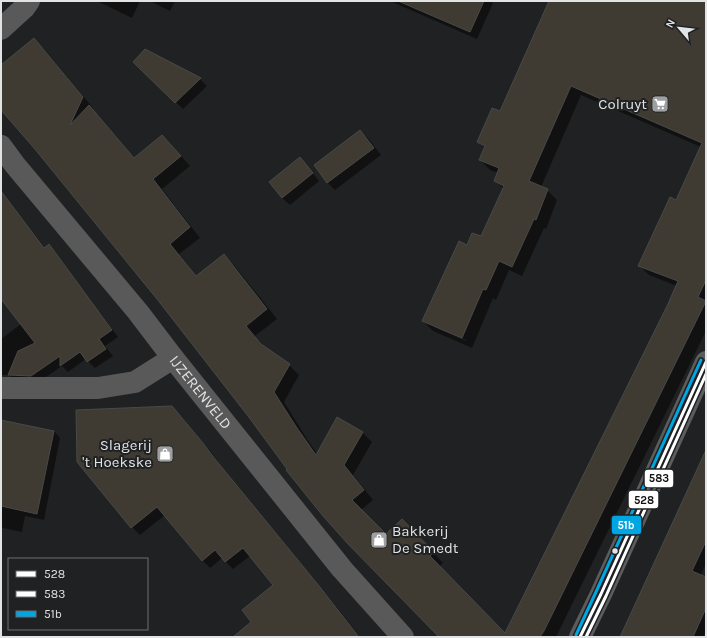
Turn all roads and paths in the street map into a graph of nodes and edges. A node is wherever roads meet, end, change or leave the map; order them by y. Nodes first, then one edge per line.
1 (29, 1) edge
2 (1, 29) edge
3 (1, 146) edge
4 (173, 358) junction
5 (706, 362) edge
6 (1, 388) edge
7 (403, 637) edge
8 (580, 637) edge

1 - 2 street
3 - 4 street, IJZERENVELD
4 - 6 street
4 - 7 street, IJZERENVELD
5 - 8 main road

